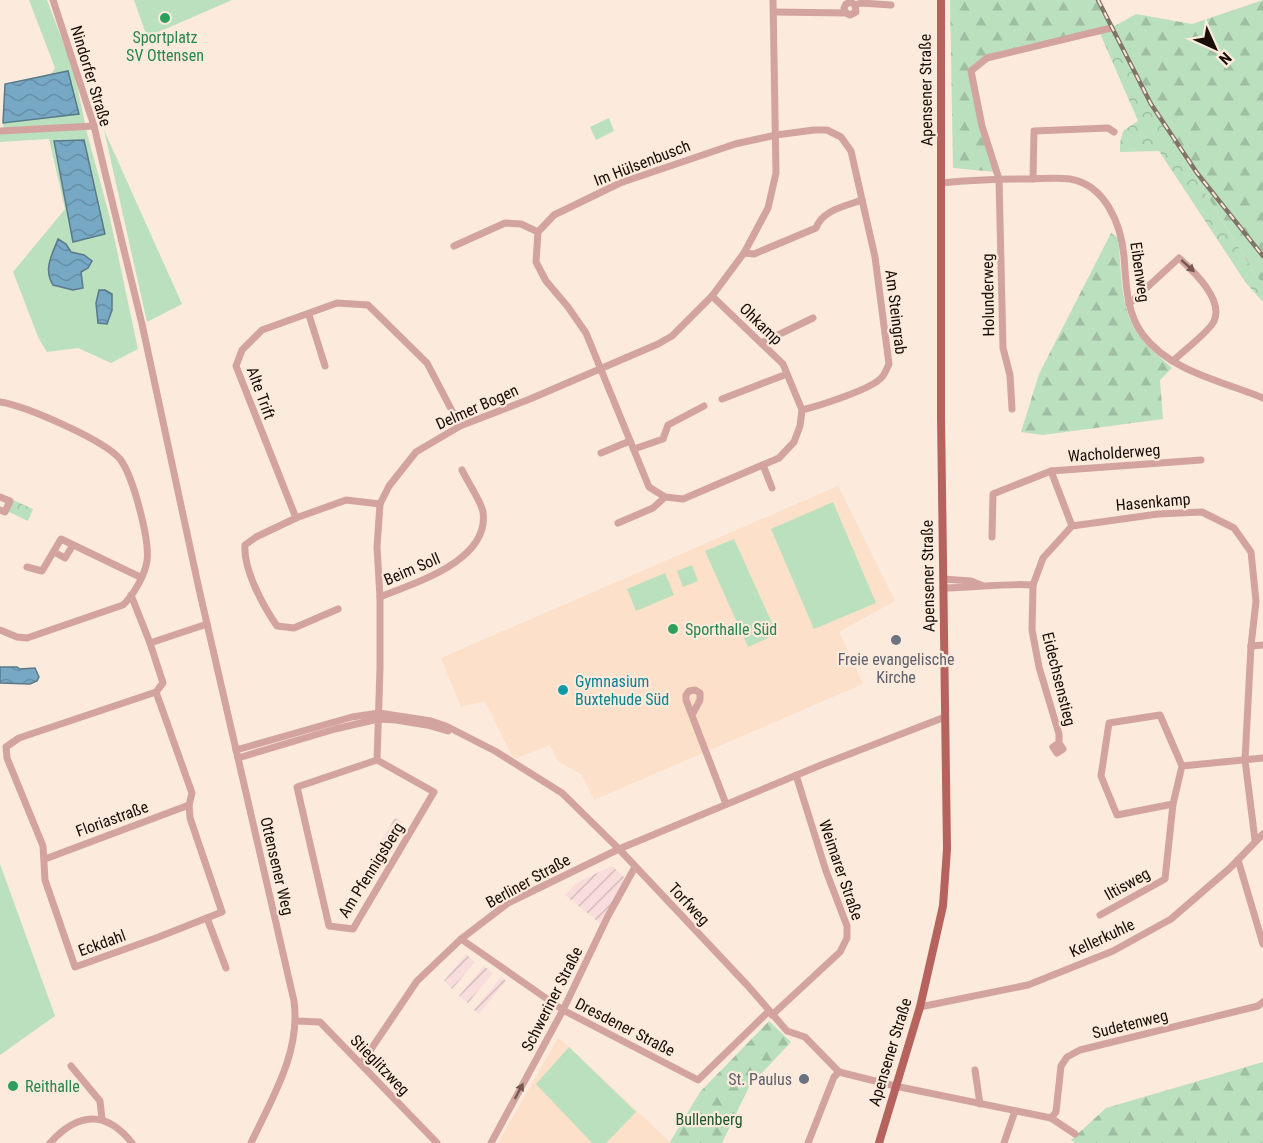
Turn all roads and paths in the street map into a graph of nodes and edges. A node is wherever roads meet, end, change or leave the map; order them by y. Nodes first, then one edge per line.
1 (53, 0) edge
2 (773, 0) edge
3 (941, 0) edge
4 (891, 5) dead end
5 (774, 12) junction
6 (1111, 28) dead end
7 (94, 126) junction
8 (0, 131) edge
9 (1114, 132) dead end
10 (776, 135) junction
11 (999, 179) junction
12 (1033, 179) junction
13 (942, 183) junction
14 (862, 200) junction
15 (538, 232) junction
16 (454, 246) dead end
17 (744, 253) junction
18 (712, 296) junction
19 (1129, 304) junction
20 (309, 315) junction
21 (813, 318) dead end
22 (761, 343) junction
23 (1173, 361) junction
24 (325, 366) dead end
25 (602, 369) junction
26 (787, 374) junction
27 (1263, 398) edge
28 (722, 399) dead end
29 (0, 402) edge
30 (704, 406) dead end
31 (1012, 409) dead end
32 (802, 410) junction
33 (460, 426) junction
34 (630, 441) junction
35 (634, 449) junction
36 (601, 453) dead end
37 (1201, 460) dead end
38 (763, 465) junction
39 (462, 470) dead end
40 (1051, 471) junction
41 (772, 488) dead end
42 (0, 497) edge
43 (665, 498) junction
44 (380, 504) junction
45 (3, 511) edge
46 (296, 518) junction
47 (618, 523) dead end
48 (1072, 526) junction
49 (992, 537) dead end
50 (73, 545) junction
51 (54, 552) junction
52 (27, 567) dead end
53 (140, 577) junction
54 (943, 584) junction
55 (1033, 585) junction
56 (199, 589) joint
57 (131, 595) junction
58 (380, 597) junction
59 (338, 609) dead end
60 (207, 624) junction
61 (0, 630) edge
62 (150, 643) junction
63 (1263, 645) edge
64 (1251, 646) junction
65 (156, 692) junction
66 (692, 715) dead end
67 (379, 716) junction
68 (945, 717) junction
69 (1059, 743) dead end
70 (237, 754) junction
71 (1263, 758) edge
72 (377, 760) junction
73 (1245, 760) junction
74 (1182, 766) junction
75 (796, 775) junction
76 (726, 804) junction
77 (1173, 804) junction
78 (189, 805) junction
79 (1263, 834) edge
80 (1255, 840) junction
81 (619, 849) junction
82 (45, 859) junction
83 (1238, 860) junction
84 (635, 867) junction
85 (1100, 915) dead end
86 (207, 918) junction
87 (461, 939) junction
88 (1263, 944) edge
89 (226, 968) dead end
90 (1263, 1002) edge
91 (920, 1007) junction
92 (563, 1010) junction
93 (771, 1013) junction
94 (297, 1021) junction
95 (361, 1064) junction
96 (71, 1066) dead end
97 (975, 1070) dead end
98 (839, 1072) junction
99 (895, 1086) junction
100 (980, 1104) junction
101 (1015, 1111) junction
102 (1051, 1118) junction
103 (102, 1119) junction
104 (1075, 1134) dead end
105 (50, 1143) edge
106 (132, 1143) edge
107 (250, 1143) edge
108 (436, 1143) edge
109 (491, 1143) edge
110 (808, 1143) edge
111 (879, 1143) edge
112 (1004, 1143) edge

1 - 7 street, Nindorfer Straße
2 - 5 street, Delmer Bogen
3 - 13 main road, Apensener Straße
4 - 5 street
5 - 10 street, Delmer Bogen
6 - 11 street, Holunderweg
7 - 8 street
7 - 56 street, Nindorfer Straße
9 - 12 street
10 - 14 street, Am Steingrab
10 - 15 street, Im Hülsenbusch
10 - 17 street, Delmer Bogen
11 - 12 street, Eibenweg
11 - 13 street, Eibenweg
11 - 31 street, Holunderweg
12 - 19 street, Eibenweg
13 - 54 main road, Apensener Straße
14 - 17 street
14 - 32 street, Am Steingrab
15 - 16 street
15 - 25 street
17 - 18 street, Delmer Bogen
18 - 22 street, Ohkamp
18 - 25 street, Delmer Bogen
19 - 23 street, Eibenweg
19 -> 23 street
20 - 24 street
20 - 33 street, Alte Trift
20 - 46 street, Alte Trift
21 - 22 street
22 - 26 street, Ohkamp
23 - 27 street, Eibenweg
25 - 33 street, Delmer Bogen
25 - 34 street
26 - 28 street
26 - 32 street, Ohkamp
29 - 53 street
30 - 35 street
32 - 38 street
33 - 44 street, Delmer Bogen
34 - 35 street
34 - 36 street
35 - 43 street
37 - 40 street, Wacholderweg
38 - 41 street
38 - 43 street
39 - 58 street, Beim Soll
40 - 48 street, Wacholderweg
40 - 49 street
42 - 45 street
43 - 47 street
44 - 46 street
44 - 58 street, Delmer Bogen
46 - 59 street
48 - 55 street
48 - 64 street, Hasenkamp
50 - 51 street
50 - 51 street
50 - 53 street
51 - 52 street
53 - 57 street
54 - 55 street
54 - 68 main road, Apensener Straße
55 - 69 street, Eidechsenstieg
56 - 60 street, Ottensener Weg
57 - 61 street
57 - 62 street
58 - 67 street, Delmer Bogen
60 - 62 street
60 - 70 street, Ottensener Weg
62 - 65 street
63 - 64 street
64 - 73 street, Hasenkamp
65 - 78 street
65 - 82 street, Eckdahl
66 - 76 street
67 - 70 street, Torfweg
67 - 72 street
67 - 81 street, Torfweg
68 - 75 street, Berliner Straße
68 - 91 main road, Apensener Straße
70 - 94 street, Ottensener Weg
71 - 73 street
72 - 72 street, Am Pfennigsberg
73 - 74 street
73 - 80 street, Hasenkamp
74 - 77 street
74 - 77 street
75 - 76 street, Berliner Straße
75 - 93 street, Weimarer Straße
76 - 81 street, Berliner Straße
77 - 85 street, Iltisweg
78 - 82 street, Floriastraße
78 - 86 street
79 - 80 street, Kellerkuhle
80 - 83 street, Kellerkuhle
81 - 84 street, Torfweg
81 - 87 street, Berliner Straße
82 - 86 street, Eckdahl
83 - 88 street
83 - 91 street, Kellerkuhle
84 - 92 street, Schweriner Straße
84 - 93 street, Torfweg
86 - 89 street
87 - 92 street, Dresdener Straße
87 - 95 street, Berliner Straße
90 - 102 street, Sudetenweg
91 - 99 main road, Apensener Straße
92 - 93 street, Dresdener Straße
109 -> 92 street, Schweriner Straße
93 - 98 street, Torfweg
94 - 95 street, Stieglitzweg
94 - 107 street, Ottensener Weg
95 - 108 street, Stieglitzweg
96 - 103 street
97 - 100 street
98 - 99 street
98 - 110 street
99 - 100 street
99 - 111 main road, Apensener Straße
100 - 101 street
101 - 102 street
101 - 112 street
102 - 104 street
103 - 105 street
103 - 106 street

